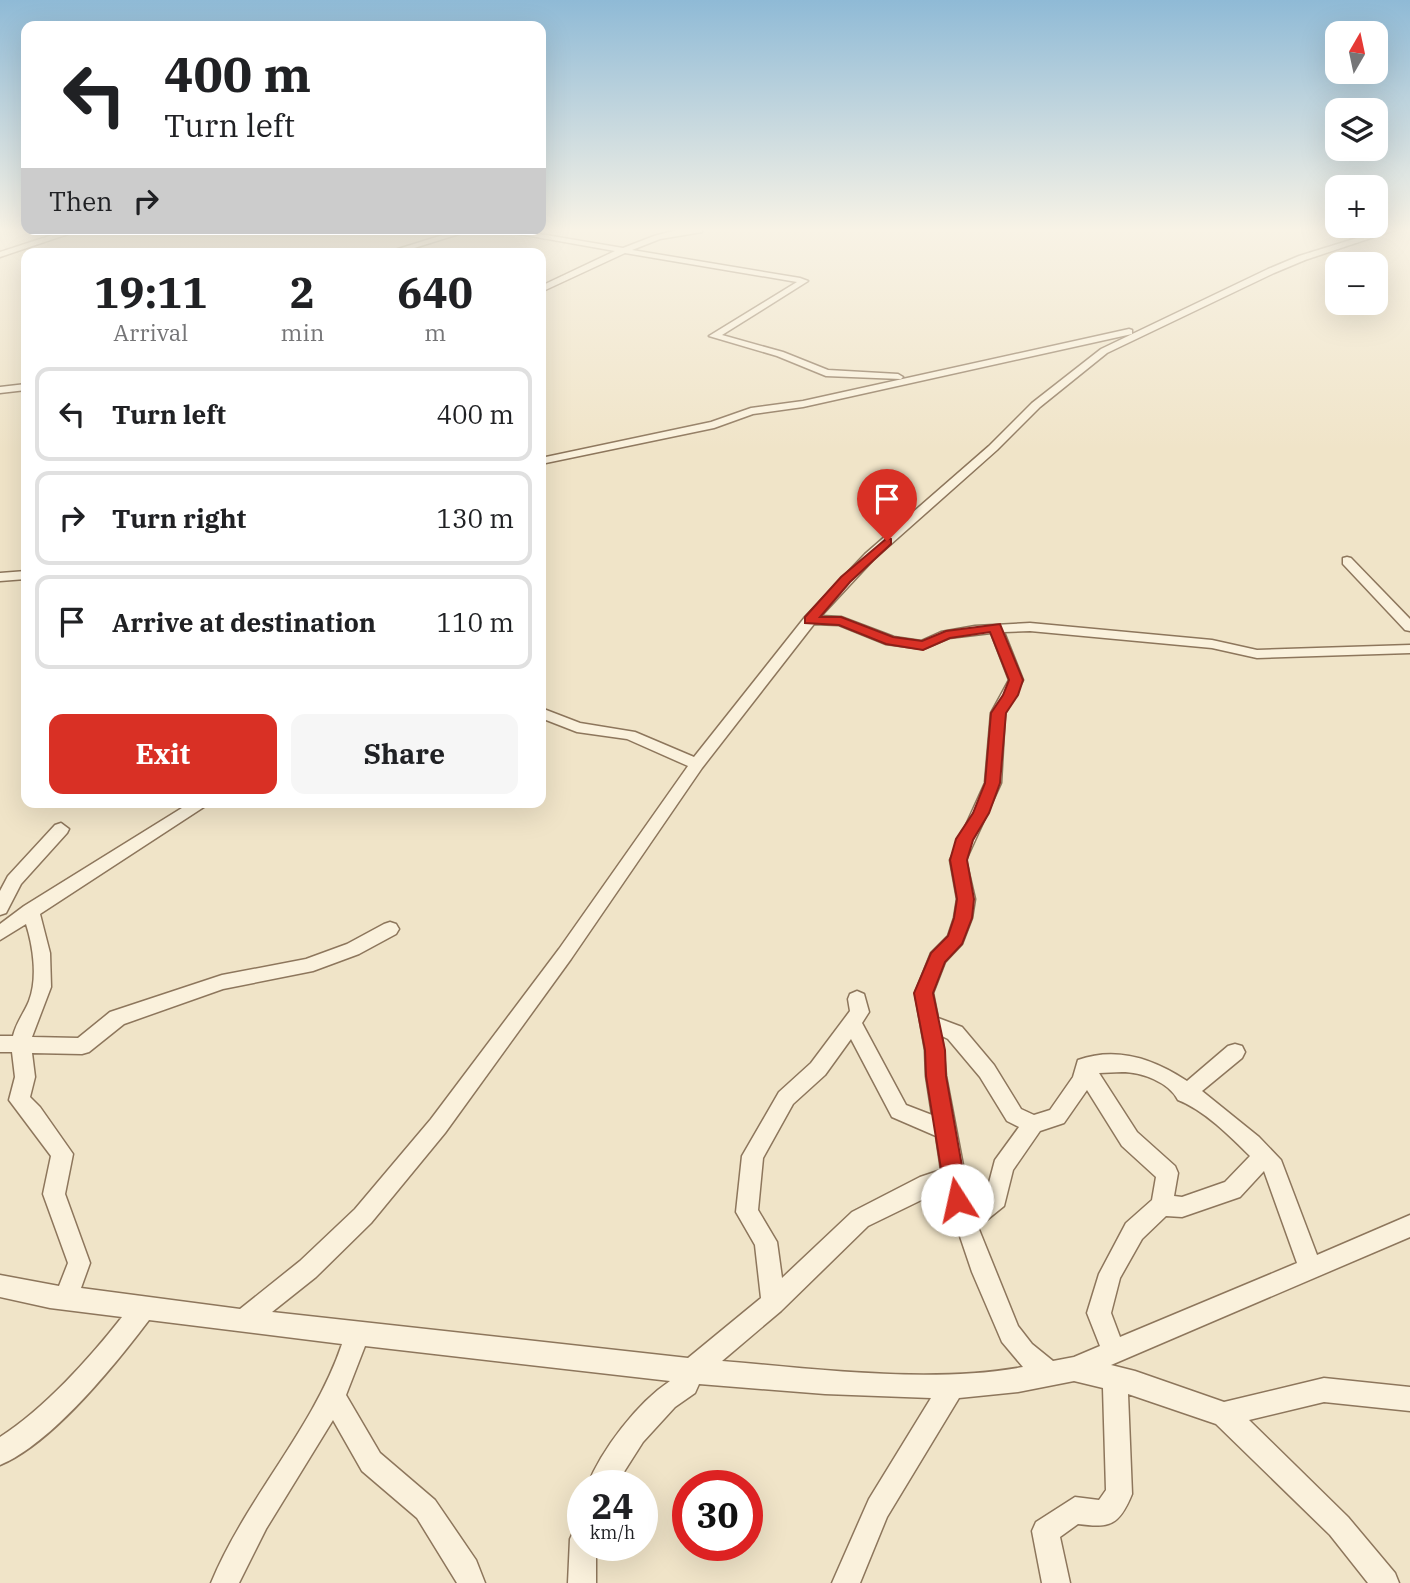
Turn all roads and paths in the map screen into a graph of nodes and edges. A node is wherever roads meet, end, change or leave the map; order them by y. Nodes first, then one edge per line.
1 (769, 302) edge
2 (1209, 302) edge
3 (1153, 328) junction
4 (826, 373) junction
5 (914, 379) junction
6 (21, 388) edge
7 (0, 390) edge
8 (850, 393) junction
9 (546, 460) edge
10 (1347, 561) dead end
11 (21, 575) edge
12 (0, 577) edge
13 (810, 620) junction
14 (995, 627) junction
15 (1410, 627) edge
16 (1410, 649) edge
17 (546, 715) edge
18 (697, 764) junction
19 (194, 808) edge
20 (61, 829) dead end
21 (0, 908) edge
22 (30, 911) junction
23 (390, 929) dead end
24 (0, 933) edge
25 (857, 999) dead end
26 (929, 1023) junction
27 (853, 1024) junction
28 (22, 1043) junction
29 (0, 1044) edge
30 (1235, 1052) dead end
31 (1085, 1066) junction
32 (1185, 1094) junction
33 (1033, 1124) junction
34 (945, 1130) junction
35 (1264, 1156) junction
36 (953, 1175) junction
37 (1162, 1205) junction
38 (965, 1222) junction
39 (1410, 1226) edge
40 (1310, 1267) junction
41 (0, 1286) edge
42 (66, 1298) junction
43 (773, 1303) junction
44 (144, 1308) junction
45 (243, 1321) junction
46 (358, 1333) junction
47 (1114, 1351) junction
48 (1074, 1369) junction
49 (692, 1371) junction
50 (1049, 1374) junction
51 (1115, 1379) junction
52 (952, 1387) junction
53 (333, 1396) junction
54 (1410, 1399) edge
55 (1224, 1414) junction
56 (0, 1451) edge
57 (610, 1470) edge
58 (582, 1561) edge
59 (225, 1583) edge
60 (471, 1583) edge
61 (582, 1583) edge
62 (846, 1583) edge
63 (1056, 1583) edge
64 (1385, 1583) edge

1 - 4 street
2 - 3 street
3 - 5 street
3 - 13 street
4 - 5 street
4 - 8 street
5 - 8 street
6 - 7 street
8 - 9 street
10 - 15 street
11 - 12 street
13 - 14 street
13 - 18 street
14 - 16 street
14 - 26 street
17 - 18 street
18 - 45 street
19 - 22 street
20 - 21 street
22 - 24 street
22 - 28 street
23 - 28 street
25 - 27 street
26 - 33 street
26 - 34 street
27 - 34 street
27 - 43 street
28 - 29 street
28 - 42 street
30 - 32 street
31 - 32 street
31 - 33 street
31 - 37 street
32 - 35 street
33 - 38 street
34 - 36 street
35 - 37 street
35 - 40 street
36 - 38 street
36 - 43 street
37 - 47 street
38 - 50 street
39 - 40 street
40 - 47 street
41 - 42 street
42 - 44 street
43 - 49 street
44 - 45 street
44 - 56 street
45 - 46 street
46 - 49 street
46 - 53 street
47 - 48 street
48 - 50 street
48 - 51 street
49 - 52 street
49 - 57 street
50 - 52 street
51 - 55 street
51 - 63 street
52 - 62 street
53 - 59 street
53 - 60 street
54 - 55 street
55 - 64 street
58 - 61 street

